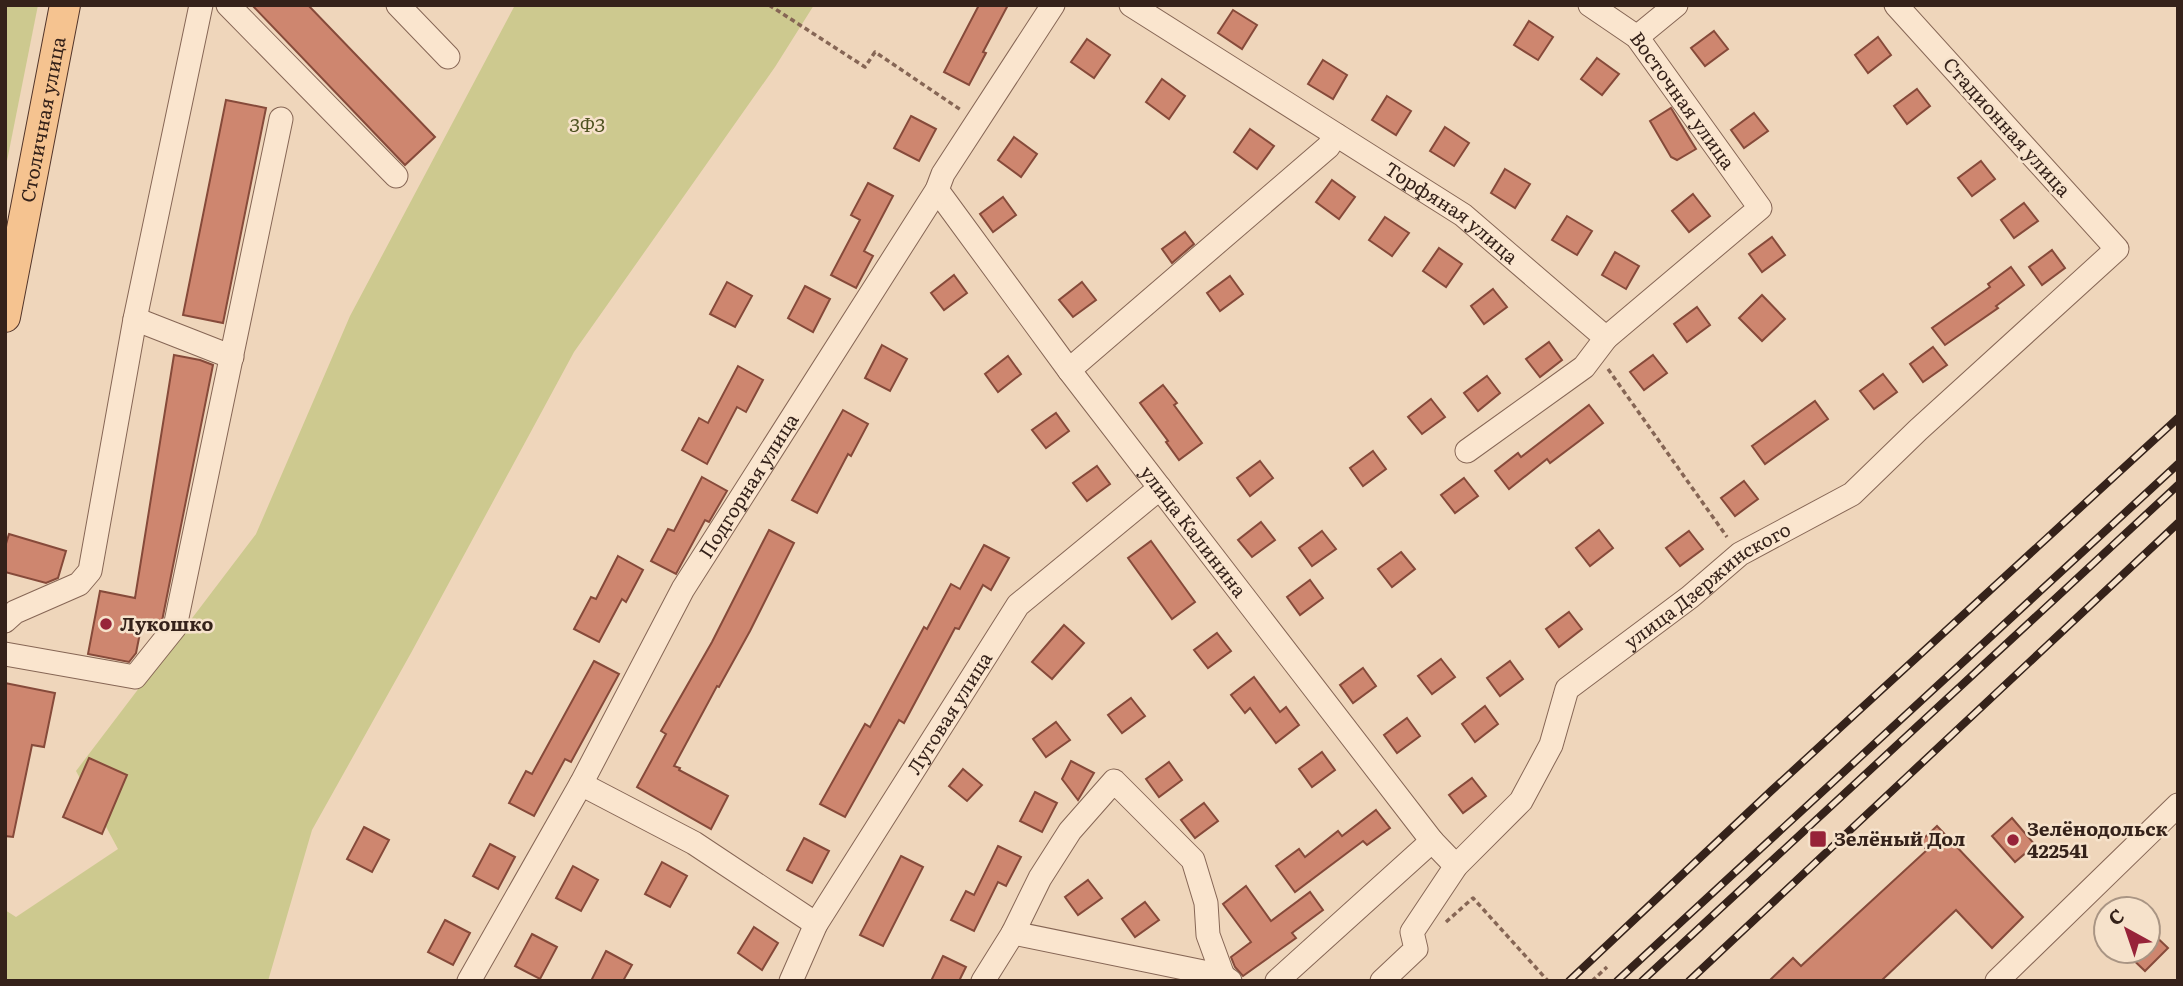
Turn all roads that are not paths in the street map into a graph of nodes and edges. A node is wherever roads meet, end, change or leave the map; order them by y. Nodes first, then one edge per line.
1 (65, 5) edge
2 (201, 5) edge
3 (228, 5) edge
4 (398, 5) edge
5 (1054, 5) edge
6 (1131, 5) edge
7 (1590, 5) edge
8 (1676, 5) edge
9 (1896, 5) edge
10 (1637, 37) junction
11 (448, 57) dead end
12 (281, 119) dead end
13 (1336, 135) junction
14 (396, 176) dead end
15 (937, 190) junction
16 (2117, 249) joint
17 (5, 317) edge
18 (135, 319) junction
19 (1602, 345) junction
20 (232, 356) junction
21 (1069, 370) junction
22 (1467, 451) dead end
23 (1160, 488) junction
24 (5, 621) edge
25 (5, 654) edge
26 (580, 784) junction
27 (2178, 805) edge
28 (1432, 841) junction
29 (1456, 866) junction
30 (816, 924) junction
31 (1013, 933) junction
32 (1227, 978) edge
33 (469, 981) edge
34 (791, 981) edge
35 (983, 981) edge
36 (1277, 981) edge
37 (1382, 981) edge
38 (1997, 981) edge

1 - 17 main road, Столичная улица
2 - 18 street
3 - 14 street
4 - 11 street
5 - 15 street, Подгорная улица
6 - 13 street, Торфяная улица
7 - 10 street, Восточная улица
8 - 10 street
9 - 16 street, Стадионная улица
10 - 19 street, Восточная улица
12 - 20 street
13 - 19 street, Торфяная улица
13 - 21 street
15 - 21 street, улица Калинина
15 - 26 street, Подгорная улица
16 - 29 street, улица Дзержинского
18 - 20 street
18 - 24 street
19 - 22 street
20 - 25 street
21 - 23 street, улица Калинина
23 - 28 street, улица Калинина
23 - 30 street, Луговая улица
26 - 30 street
26 - 33 street, Подгорная улица
27 - 38 street
28 - 29 street, улица Калинина
28 - 36 street
29 - 37 street, улица Дзержинского
30 - 34 street, Луговая улица
31 - 32 street
31 - 32 street
31 - 35 street

